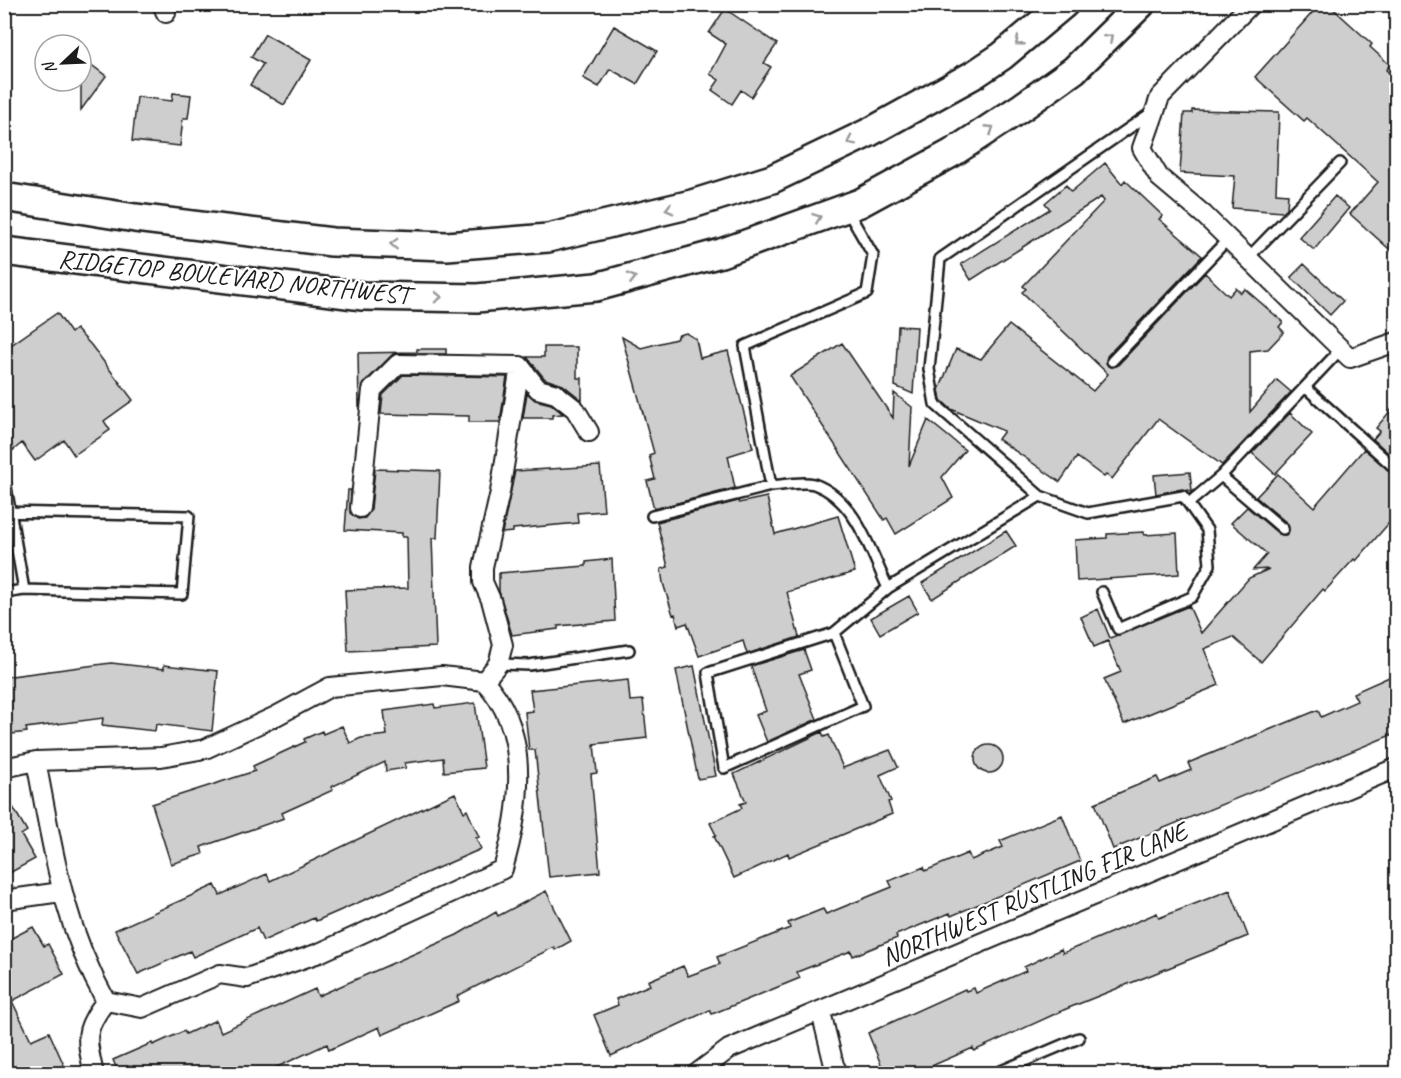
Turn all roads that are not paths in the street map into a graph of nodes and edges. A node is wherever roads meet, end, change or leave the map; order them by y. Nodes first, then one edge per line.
1 (1064, 4) edge
2 (1141, 4) edge
3 (1251, 4) edge
4 (1156, 110) junction
5 (1340, 163) dead end
6 (4, 197) edge
7 (846, 208) junction
8 (1228, 239) junction
9 (4, 251) edge
10 (1248, 258) junction
11 (1394, 347) edge
12 (1341, 349) junction
13 (1112, 361) dead end
14 (520, 366) junction
15 (1305, 387) junction
16 (589, 432) dead end
17 (1396, 470) edge
18 (4, 476) edge
19 (1221, 476) junction
20 (771, 486) junction
21 (1040, 496) junction
22 (1189, 503) junction
23 (360, 508) dead end
24 (8, 511) edge
25 (652, 516) dead end
26 (1283, 530) dead end
27 (888, 588) junction
28 (24, 590) junction
29 (1102, 592) dead end
30 (4, 593) edge
31 (834, 633) junction
32 (629, 650) dead end
33 (498, 664) junction
34 (484, 681) junction
35 (36, 761) junction
36 (4, 768) edge
37 (1396, 768) edge
38 (61, 892) junction
39 (4, 900) edge
40 (106, 1001) junction
41 (821, 1012) junction
42 (1079, 1038) dead end
43 (94, 1074) edge
44 (696, 1074) edge
45 (839, 1074) edge
46 (994, 1074) edge

1 -> 6 main road, RIDGETOP BOULEVARD NORTHWEST
7 -> 2 main road, RIDGETOP BOULEVARD NORTHWEST
3 - 4 street
4 - 8 street
4 - 21 lane
5 - 10 lane
9 -> 7 main road, RIDGETOP BOULEVARD NORTHWEST
7 - 20 lane
8 - 10 street
8 - 13 lane
10 - 12 street
11 - 12 street
12 - 15 lane
14 - 16 street
14 - 23 street
14 - 33 street
15 - 17 lane
15 - 19 lane
18 - 24 lane
19 - 22 lane
19 - 26 lane
20 - 25 lane
20 - 27 lane
21 - 22 lane
21 - 27 lane
22 - 29 lane
24 - 28 lane
24 - 28 lane
27 - 31 lane
28 - 30 lane
31 - 31 lane
32 - 33 lane
33 - 34 street
34 - 35 street
34 - 40 street
35 - 36 street
35 - 38 street
37 - 41 street, NORTHWEST RUSTLING FIR LANE
38 - 39 street
38 - 40 street
40 - 43 street
41 - 44 street, NORTHWEST RUSTLING FIR LANE
41 - 45 street
42 - 46 lane

